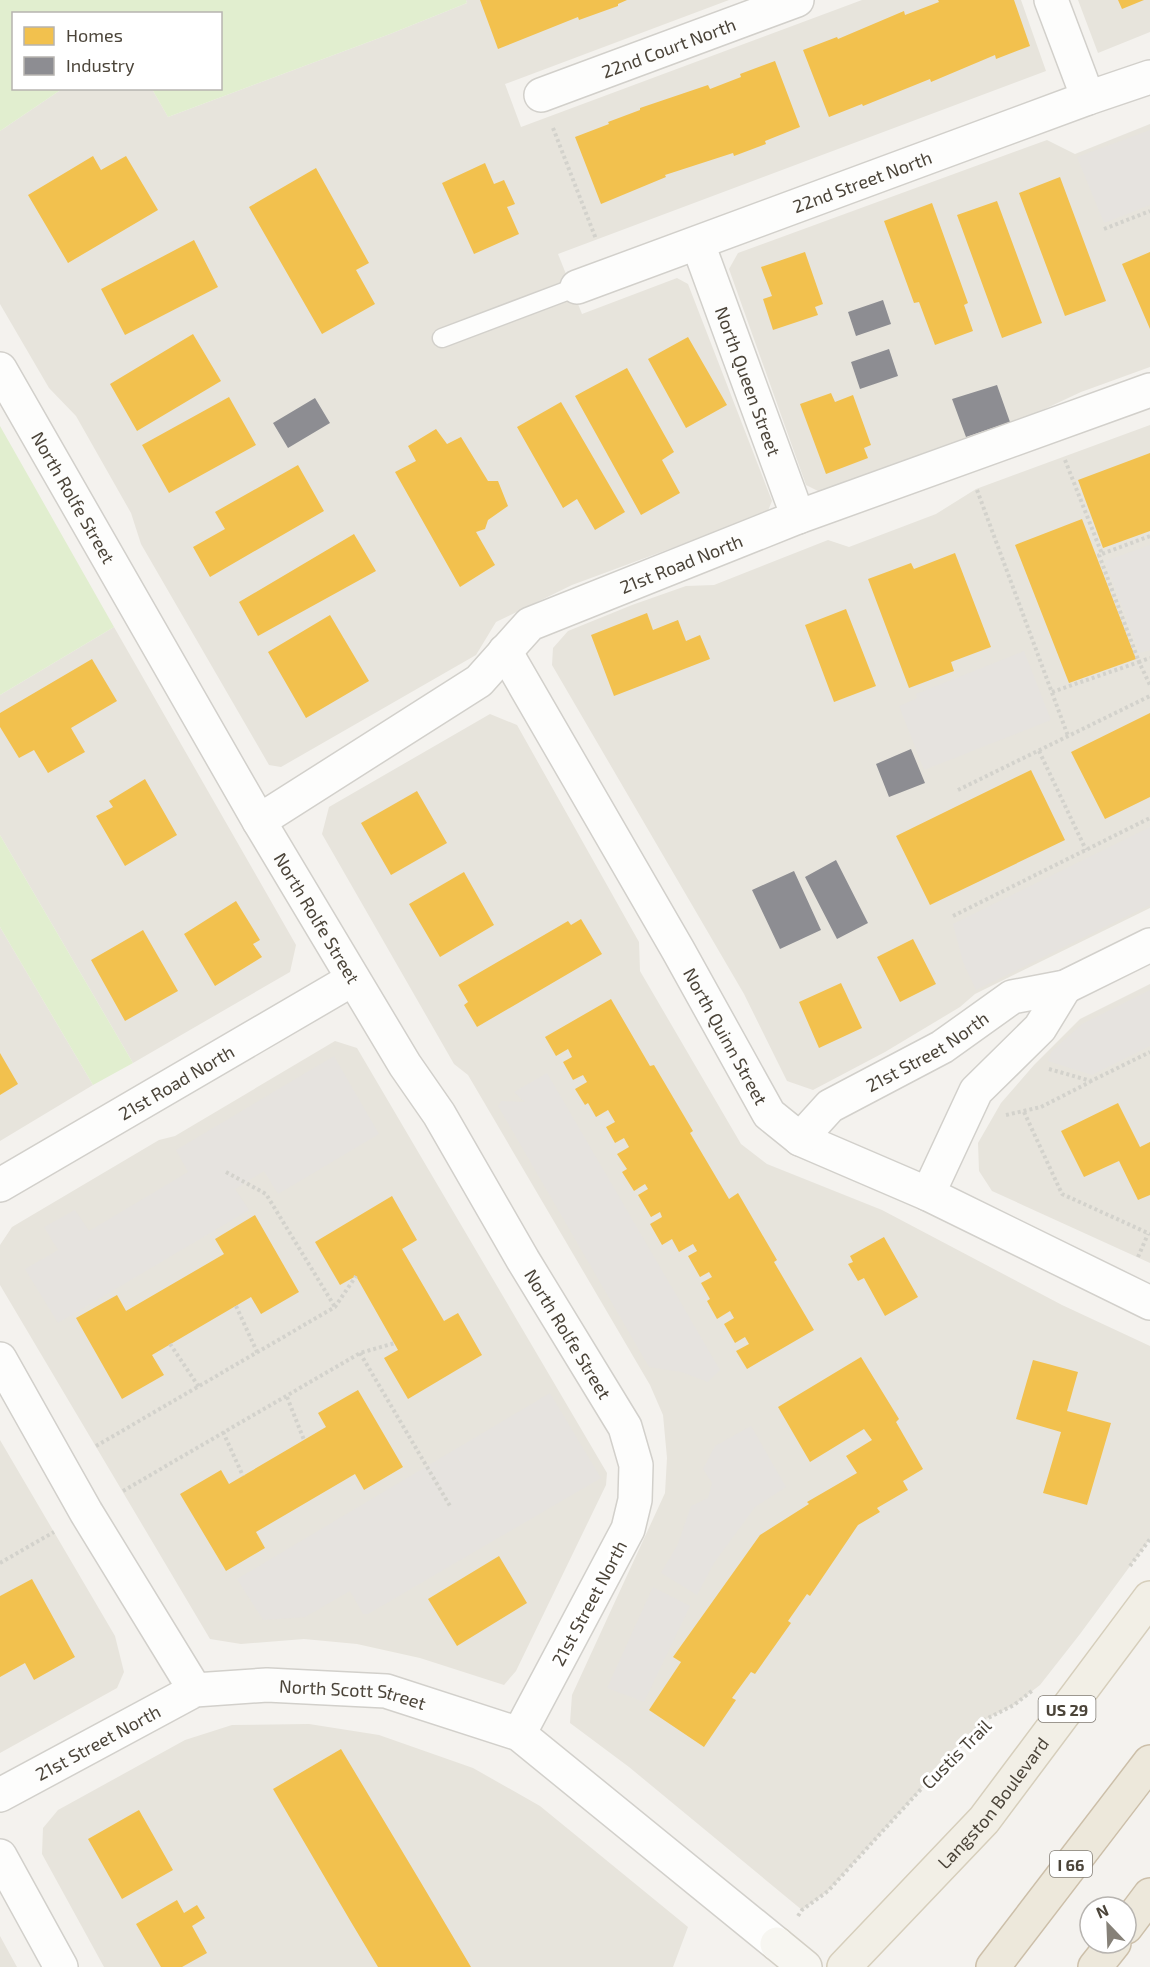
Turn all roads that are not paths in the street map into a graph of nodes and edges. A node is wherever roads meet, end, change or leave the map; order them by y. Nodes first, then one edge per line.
1 (796, 0) edge
2 (1051, 0) edge
3 (1150, 77) edge
4 (541, 95) road end
5 (1088, 98) junction
6 (698, 244) junction
7 (577, 287) joint
8 (442, 338) dead end
9 (0, 369) edge
10 (1150, 390) edge
11 (798, 517) junction
12 (505, 651) junction
13 (259, 821) junction
14 (1150, 945) edge
15 (353, 979) junction
16 (1065, 987) junction
17 (800, 1138) junction
18 (0, 1185) edge
19 (928, 1194) junction
20 (1150, 1303) edge
21 (0, 1359) edge
22 (636, 1465) joint
23 (1150, 1598) edge
24 (195, 1690) junction
25 (519, 1734) junction
26 (1150, 1762) edge
27 (0, 1795) edge
28 (0, 1856) edge
29 (1150, 1895) edge
30 (1138, 1911) edge
31 (1104, 1955) edge
32 (61, 1967) edge
33 (805, 1967) edge
34 (844, 1967) edge
35 (993, 1967) edge
36 (1095, 1967) edge

1 - 4 street, 22nd Court North
2 - 5 street
3 - 5 street, 22nd Street North
5 - 6 street, 22nd Street North
6 - 7 street, 22nd Street North
6 - 11 street, North Queen Street
7 - 8 lane
9 - 13 street, North Rolfe Street
10 - 11 street, 21st Road North
11 - 12 street, 21st Road North
12 - 13 street, 21st Road North
12 - 17 street, North Quinn Street
13 - 15 street, North Rolfe Street
14 - 16 street, 21st Street North
15 - 18 street, 21st Road North
15 - 22 street, North Rolfe Street
16 - 17 street, 21st Street North
16 - 19 street
17 - 19 street, North Quinn Street
19 - 20 street, North Quinn Street
21 - 24 street
22 - 25 street, 21st Street North
23 - 34 main road, Langston Boulevard / US 29
24 - 25 street, North Scott Street
24 - 27 street, 21st Street North
25 - 33 street, North Scott Street
26 - 35 highway, I 66
28 - 32 street
29 - 30 highway
31 - 36 highway

